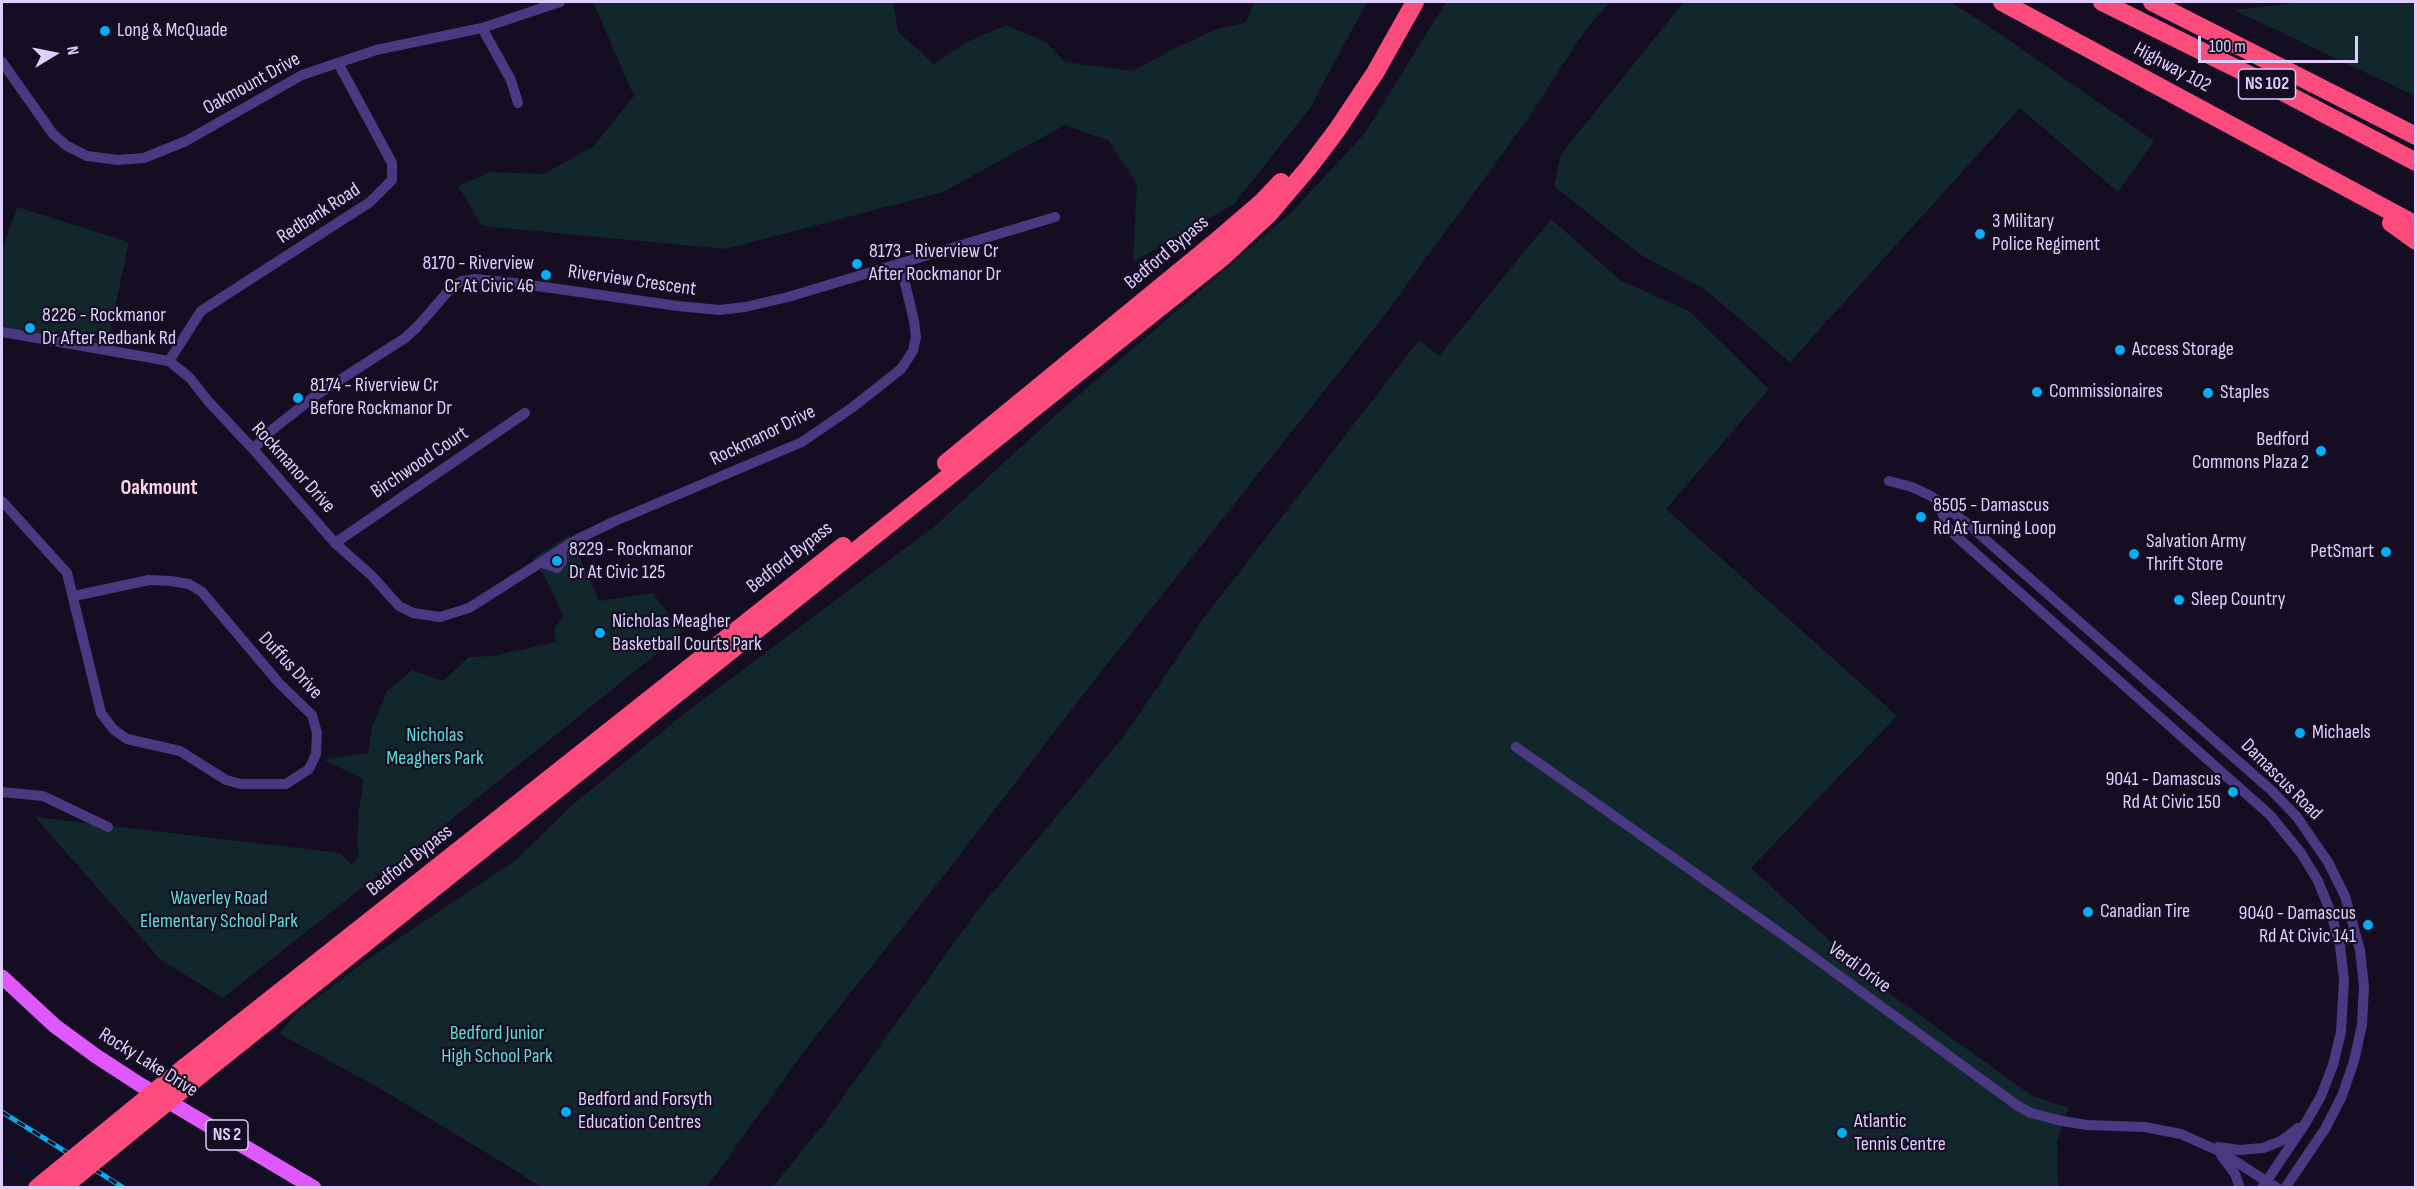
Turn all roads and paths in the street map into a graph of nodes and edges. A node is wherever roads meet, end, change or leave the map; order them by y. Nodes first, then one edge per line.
1 (560, 2) edge
2 (1402, 2) edge
3 (1415, 2) edge
4 (2002, 2) edge
5 (2102, 2) edge
6 (2152, 2) edge
7 (482, 28) junction
8 (2, 62) edge
9 (338, 63) junction
10 (519, 103) dead end
11 (2415, 136) edge
12 (2415, 162) edge
13 (2323, 176) junction
14 (1055, 217) dead end
15 (2415, 225) edge
16 (2415, 241) edge
17 (900, 262) junction
18 (2, 332) edge
19 (169, 361) junction
20 (525, 413) dead end
21 (253, 449) junction
22 (1889, 481) dead end
23 (1937, 500) junction
24 (2, 501) edge
25 (335, 543) junction
26 (74, 596) junction
27 (1516, 747) dead end
28 (2, 792) edge
29 (108, 827) dead end
30 (2, 977) edge
31 (192, 1072) junction
32 (2315, 1107) junction
33 (2209, 1145) junction
34 (2264, 1184) edge
35 (38, 1188) edge
36 (62, 1188) edge
37 (314, 1188) edge
38 (2241, 1188) edge
39 (2277, 1188) edge
40 (2285, 1188) edge

1 - 7 street, Oakmount Drive
2 - 31 highway, Bedford Bypass
3 - 31 highway, Bedford Bypass
4 - 13 highway, Highway 102 / NS 102
5 - 12 highway, Highway 102 / NS 102
6 - 11 highway
7 - 9 street, Oakmount Drive
7 - 10 street
8 - 9 street, Oakmount Drive
9 - 19 street, Redbank Road
13 - 15 highway, Highway 102 / NS 102
13 - 16 highway
14 - 17 street, Riverview Crescent
17 - 21 street, Riverview Crescent
17 - 25 street, Rockmanor Drive
18 - 19 street
19 - 21 street, Rockmanor Drive
20 - 25 street, Birchwood Court
21 - 25 street, Rockmanor Drive
22 - 23 street, Damascus Road
23 - 32 street, Damascus Road
23 - 40 street, Damascus Road
24 - 26 street, Duffus Drive
26 - 26 street, Duffus Drive
27 - 33 street, Verdi Drive
28 - 29 street
30 - 37 main road, Rocky Lake Drive / NS 2
31 - 35 highway, Bedford Bypass, bridge
31 - 36 highway, Bedford Bypass, bridge
32 - 33 street, Damascus Road
32 - 34 street, Damascus Road
33 - 34 street, Verdi Drive
33 - 38 street, Verdi Drive
34 - 39 street, Verdi Drive

